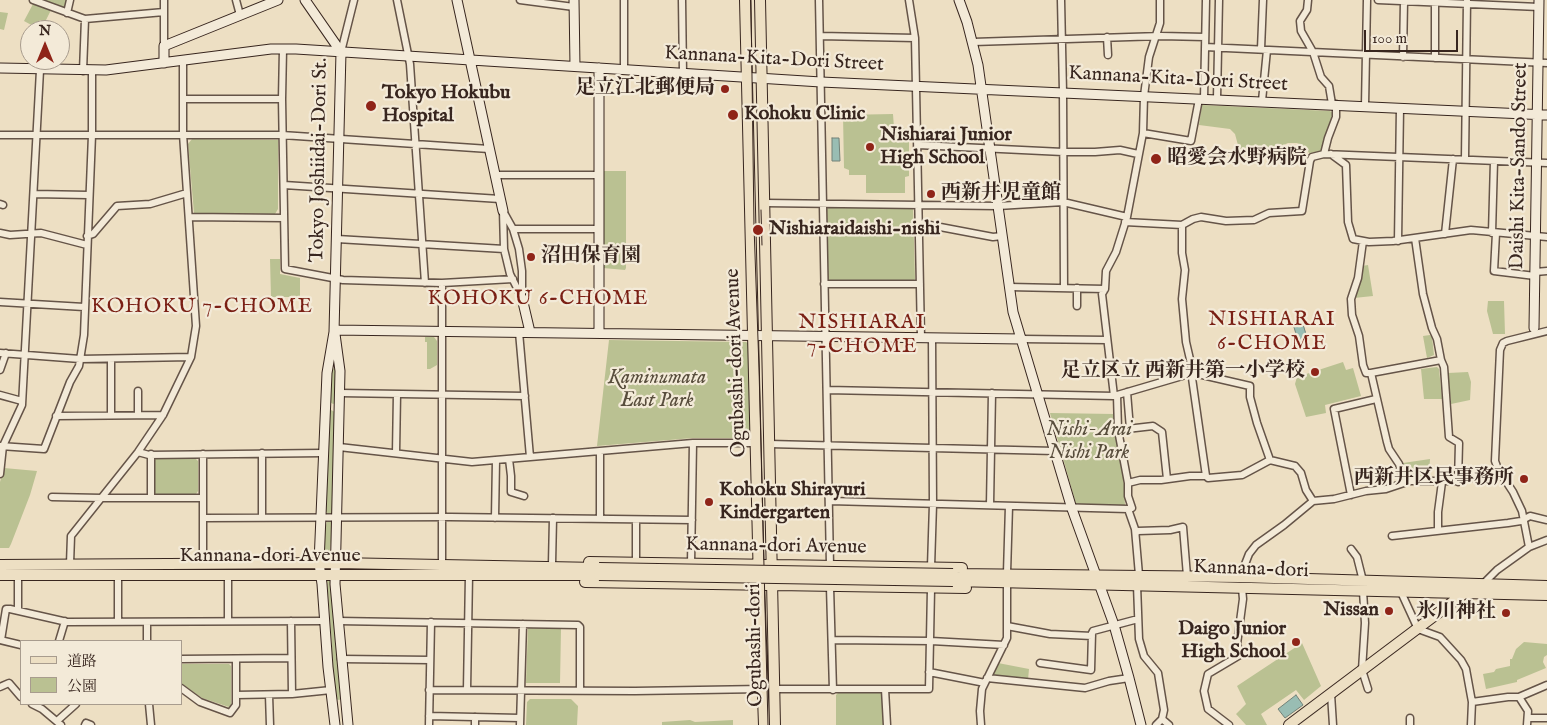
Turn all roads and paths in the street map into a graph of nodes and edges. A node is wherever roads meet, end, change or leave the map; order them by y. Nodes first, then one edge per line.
1 (33, 0) edge
2 (70, 0) edge
3 (164, 0) edge
4 (236, 0) edge
5 (278, 0) edge
6 (305, 0) edge
7 (354, 0) edge
8 (397, 0) edge
9 (457, 0) edge
10 (520, 0) edge
11 (624, 0) edge
12 (682, 0) edge
13 (746, 0) edge
14 (760, 0) edge
15 (819, 0) edge
16 (909, 0) edge
17 (961, 0) edge
18 (1061, 0) edge
19 (1160, 0) edge
20 (1206, 0) edge
21 (1219, 0) edge
22 (1263, 0) edge
23 (1308, 0) edge
24 (1367, 0) edge
25 (1378, 0) edge
26 (1404, 1) junction
27 (1467, 2) edge
28 (574, 3) edge
29 (1435, 3) junction
30 (1539, 3) edge
31 (164, 12) junction
32 (67, 13) junction
33 (240, 15) junction
34 (84, 20) junction
35 (820, 36) junction
36 (1156, 36) junction
37 (1107, 37) junction
38 (1205, 37) junction
39 (915, 38) junction
40 (1062, 39) junction
41 (973, 42) junction
42 (164, 46) junction
43 (1205, 47) junction
44 (1218, 48) junction
45 (283, 49) junction
46 (1264, 49) junction
47 (341, 52) junction
48 (1313, 52) junction
49 (1367, 54) junction
50 (408, 55) junction
51 (1108, 55) dead end
52 (1403, 56) junction
53 (1435, 58) junction
54 (470, 59) junction
55 (1466, 59) junction
56 (182, 61) junction
57 (164, 63) junction
58 (1543, 63) edge
59 (574, 66) junction
60 (0, 68) edge
61 (599, 68) junction
62 (20, 69) edge
63 (624, 69) junction
64 (40, 70) joint
65 (88, 71) junction
66 (683, 73) junction
67 (747, 76) junction
68 (762, 78) junction
69 (821, 82) junction
70 (916, 85) junction
71 (982, 88) junction
72 (1063, 92) junction
73 (1144, 96) junction
74 (183, 99) junction
75 (282, 99) junction
76 (1201, 99) junction
77 (1217, 99) junction
78 (1262, 101) junction
79 (1334, 104) junction
80 (1365, 106) junction
81 (1400, 108) junction
82 (1465, 111) junction
83 (1542, 114) edge
84 (1143, 133) junction
85 (183, 134) junction
86 (0, 135) edge
87 (37, 135) junction
88 (92, 135) junction
89 (282, 135) junction
90 (339, 138) junction
91 (416, 144) junction
92 (918, 145) junction
93 (490, 149) junction
94 (990, 149) junction
95 (1063, 152) junction
96 (1138, 154) junction
97 (1327, 154) junction
98 (1400, 156) junction
99 (1453, 159) junction
100 (1465, 159) junction
101 (1494, 161) junction
102 (1537, 163) junction
103 (1547, 163) edge
104 (495, 175) junction
105 (599, 175) junction
106 (284, 184) junction
107 (338, 188) junction
108 (187, 193) junction
109 (419, 193) junction
110 (34, 194) junction
111 (88, 195) junction
112 (500, 199) junction
113 (765, 202) junction
114 (1063, 202) junction
115 (824, 203) junction
116 (918, 205) junction
117 (998, 206) junction
118 (503, 211) junction
119 (189, 217) junction
120 (284, 218) junction
121 (1126, 220) junction
122 (919, 223) junction
123 (1182, 225) junction
124 (599, 228) junction
125 (513, 229) junction
126 (0, 233) edge
127 (1494, 233) junction
128 (31, 234) junction
129 (1445, 234) junction
130 (88, 236) junction
131 (1002, 236) junction
132 (1536, 237) junction
133 (1547, 237) edge
134 (1415, 238) junction
135 (337, 239) junction
136 (1363, 241) junction
137 (1398, 241) junction
138 (87, 245) junction
139 (422, 245) junction
140 (504, 249) junction
141 (1547, 271) edge
142 (1535, 274) junction
143 (336, 279) junction
144 (513, 279) junction
145 (425, 283) junction
146 (442, 283) junction
147 (824, 284) junction
148 (920, 284) junction
149 (1009, 287) junction
150 (1064, 288) junction
151 (1077, 288) junction
152 (1104, 288) junction
153 (522, 298) junction
154 (0, 302) edge
155 (27, 304) junction
156 (1077, 306) dead end
157 (84, 307) junction
158 (334, 331) junction
159 (442, 331) junction
160 (1534, 331) junction
161 (1547, 331) edge
162 (519, 332) junction
163 (530, 332) junction
164 (599, 333) junction
165 (754, 336) junction
166 (768, 336) junction
167 (825, 336) junction
168 (921, 338) junction
169 (932, 338) junction
170 (1022, 339) junction
171 (1107, 340) junction
172 (3, 353) edge
173 (24, 354) junction
174 (191, 357) junction
175 (80, 359) junction
176 (111, 359) junction
177 (1441, 360) junction
178 (0, 370) edge
179 (1371, 373) junction
180 (1192, 374) junction
181 (827, 390) junction
182 (138, 391) dead end
183 (932, 392) junction
184 (1127, 392) junction
185 (340, 393) junction
186 (992, 393) junction
187 (396, 394) junction
188 (442, 394) junction
189 (1038, 394) junction
190 (0, 395) edge
191 (525, 396) junction
192 (1115, 396) junction
193 (1376, 399) junction
194 (22, 401) junction
195 (325, 407) junction
196 (339, 408) junction
197 (111, 415) junction
198 (138, 415) junction
199 (163, 415) junction
200 (56, 416) junction
201 (1130, 429) junction
202 (1118, 430) junction
203 (693, 443) junction
204 (756, 443) junction
205 (769, 444) junction
206 (2, 446) edge
207 (828, 446) junction
208 (338, 447) junction
209 (933, 448) junction
210 (992, 449) junction
211 (600, 450) junction
212 (1055, 451) junction
213 (138, 452) junction
214 (262, 453) junction
215 (323, 453) junction
216 (396, 453) junction
217 (151, 454) junction
218 (203, 454) junction
219 (530, 457) junction
220 (442, 459) junction
221 (509, 459) junction
222 (496, 460) junction
223 (1270, 460) junction
224 (1498, 469) junction
225 (0, 474) edge
226 (1206, 476) junction
227 (1167, 479) junction
228 (1442, 482) junction
229 (1458, 482) junction
230 (1128, 483) junction
231 (1404, 483) junction
232 (1350, 495) junction
233 (524, 496) dead end
234 (52, 497) dead end
235 (102, 498) junction
236 (151, 498) junction
237 (203, 498) junction
238 (830, 501) junction
239 (1313, 501) junction
240 (933, 504) junction
241 (990, 505) junction
242 (1009, 506) junction
243 (1072, 508) junction
244 (1128, 509) junction
245 (262, 517) junction
246 (322, 517) junction
247 (337, 517) junction
248 (443, 517) junction
249 (204, 518) junction
250 (495, 518) junction
251 (553, 518) junction
252 (1524, 518) junction
253 (600, 519) junction
254 (636, 520) junction
255 (692, 520) junction
256 (1547, 520) edge
257 (1438, 530) junction
258 (1136, 533) junction
259 (1392, 536) dead end
260 (1547, 540) edge
261 (1529, 547) junction
262 (1351, 549) dead end
263 (319, 563) junction
264 (336, 563) junction
265 (636, 563) junction
266 (70, 564) junction
267 (203, 564) junction
268 (552, 564) junction
269 (691, 564) junction
270 (759, 564) junction
271 (772, 564) junction
272 (0, 565) edge
273 (442, 565) junction
274 (830, 565) junction
275 (931, 567) junction
276 (539, 571) junction
277 (118, 574) junction
278 (228, 574) junction
279 (320, 574) junction
280 (336, 574) junction
281 (0, 575) edge
282 (18, 575) junction
283 (469, 575) junction
284 (1187, 576) junction
285 (953, 578) joint
286 (1010, 579) junction
287 (1096, 579) junction
288 (1138, 580) junction
289 (1241, 582) junction
290 (1483, 584) junction
291 (759, 585) junction
292 (772, 586) junction
293 (830, 586) junction
294 (1363, 586) junction
295 (1547, 586) edge
296 (931, 588) junction
297 (1401, 592) junction
298 (1464, 593) junction
299 (1547, 595) edge
300 (18, 610) junction
301 (2, 619) edge
302 (1138, 619) junction
303 (64, 621) junction
304 (228, 621) junction
305 (325, 621) junction
306 (338, 621) junction
307 (118, 622) junction
308 (147, 622) junction
309 (291, 622) junction
310 (431, 622) junction
311 (468, 623) junction
312 (523, 624) junction
313 (1114, 625) junction
314 (1008, 626) junction
315 (1418, 629) junction
316 (1092, 636) junction
317 (1, 640) edge
318 (60, 640) edge
319 (147, 640) edge
320 (832, 640) junction
321 (931, 641) junction
322 (20, 645) edge
323 (1004, 645) junction
324 (291, 658) junction
325 (182, 659) edge
326 (236, 659) junction
327 (341, 659) junction
328 (430, 660) junction
329 (1040, 663) dead end
330 (1362, 670) junction
331 (929, 672) junction
332 (1130, 678) junction
333 (986, 681) junction
334 (1547, 685) edge
335 (0, 687) edge
336 (182, 689) edge
337 (763, 689) junction
338 (774, 689) junction
339 (885, 689) junction
340 (1368, 689) dead end
341 (331, 690) junction
342 (429, 690) junction
343 (467, 690) junction
344 (522, 690) junction
345 (580, 690) junction
346 (833, 690) junction
347 (292, 694) junction
348 (1331, 694) junction
349 (236, 695) junction
350 (269, 695) junction
351 (20, 697) edge
352 (1519, 697) junction
353 (1472, 702) junction
354 (33, 705) edge
355 (75, 705) edge
356 (149, 705) edge
357 (429, 716) junction
358 (475, 717) junction
359 (497, 718) junction
360 (1547, 718) edge
361 (1162, 719) junction
362 (1527, 721) edge
363 (520, 722) edge
364 (59, 723) edge
365 (152, 724) edge
366 (85, 725) edge
367 (91, 725) edge
368 (270, 725) edge
369 (336, 725) edge
370 (348, 725) edge
371 (429, 725) edge
372 (474, 725) edge
373 (496, 725) edge
374 (764, 725) edge
375 (775, 725) edge
376 (886, 725) edge
377 (981, 725) edge
378 (1140, 725) edge
379 (1156, 725) edge
380 (1168, 725) edge
381 (1229, 725) edge
382 (1289, 725) edge
383 (1333, 725) edge
384 (1471, 725) edge

1 - 32 street
2 - 32 street
3 - 31 street
4 - 33 street
5 - 33 street
6 - 47 street, Tokyo Joshiidai-Dori St.
7 - 47 street
8 - 50 street
9 - 54 street
10 - 28 street
11 - 63 street
12 - 66 street
13 - 67 main road, Ogubashi-dori Avenue
14 - 68 main road, Ogubashi-dori Avenue
15 - 35 street
16 - 39 street
17 - 41 street
18 - 40 street
19 - 36 street
20 - 38 street
21 - 44 street
22 - 46 street
23 - 48 street
24 - 49 street
25 - 26 street
26 - 29 street
26 - 52 street
27 - 29 street
27 - 30 street
27 - 55 street
28 - 59 street
29 - 53 street
30 - 58 street, Daishi Kita-Sando Street
31 - 34 street
31 - 42 street
32 - 34 street
33 - 42 street
34 - 65 street
35 - 39 street
35 - 69 street
36 - 37 street
36 - 38 street
36 - 73 street
37 - 40 street
37 - 51 street
38 - 43 street
39 - 70 street
40 - 41 street
40 - 72 street
41 - 71 street
42 - 57 street
43 - 44 street
43 - 76 street
44 - 46 street
44 - 77 street
45 - 47 street, Kannana-Kita-Dori Street
45 - 56 street, Kannana-Kita-Dori Street
45 - 75 street
46 - 48 street
46 - 78 street
47 - 50 street, Kannana-Kita-Dori Street
47 - 90 street, Tokyo Joshiidai-Dori St.
48 - 49 street
48 - 79 street
49 - 52 street
49 - 80 street
50 - 54 street, Kannana-Kita-Dori Street
50 - 91 street
52 - 53 street
53 - 55 street
54 - 59 street, Kannana-Kita-Dori Street
54 - 93 street
55 - 58 street
55 - 82 street
56 - 57 street, Kannana-Kita-Dori Street
56 - 74 street
57 - 65 street, Kannana-Kita-Dori Street
58 - 83 street, Daishi Kita-Sando Street
59 - 61 street, Kannana-Kita-Dori Street
60 - 62 street, Kannana-Kita-Dori Street
61 - 63 street, Kannana-Kita-Dori Street
61 - 105 street
63 - 66 street, Kannana-Kita-Dori Street
64 - 65 street, Kannana-Kita-Dori Street
64 - 87 street
65 - 88 street
66 - 67 street, Kannana-Kita-Dori Street
67 - 68 street, Kannana-Kita-Dori Street
67 - 165 main road, Ogubashi-dori Avenue
68 - 69 street, Kannana-Kita-Dori Street
68 - 113 main road, Ogubashi-dori Avenue
69 - 70 street, Kannana-Kita-Dori Street
69 - 115 street
70 - 71 street, Kannana-Kita-Dori Street
70 - 92 street
71 - 72 street, Kannana-Kita-Dori Street
71 - 94 street
72 - 73 street, Kannana-Kita-Dori Street
72 - 95 street
73 - 76 street, Kannana-Kita-Dori Street
73 - 84 street
74 - 75 street
74 - 85 street
75 - 89 street
76 - 77 street, Kannana-Kita-Dori Street
76 - 84 street
77 - 78 street, Kannana-Kita-Dori Street
78 - 79 street, Kannana-Kita-Dori Street
79 - 80 street, Kannana-Kita-Dori Street
79 - 97 street
80 - 81 street, Kannana-Kita-Dori Street
81 - 82 street, Kannana-Kita-Dori Street
81 - 98 street
82 - 83 street, Kannana-Kita-Dori Street
82 - 100 street
83 - 102 street, Daishi Kita-Sando Street
84 - 96 street
85 - 88 street
85 - 89 street
85 - 108 street
86 - 87 street
87 - 88 street
87 - 110 street
88 - 111 street
89 - 90 street
89 - 106 street
90 - 91 street
90 - 107 street, Tokyo Joshiidai-Dori St.
91 - 93 street
91 - 109 street
92 - 94 street
92 - 116 street
93 - 104 street
94 - 95 street
94 - 117 street
95 - 96 street
95 - 114 street
96 - 121 street
97 - 98 street
97 - 123 street
97 - 136 street
98 - 99 street
98 - 137 street
99 - 100 street
99 - 129 street
100 - 101 street
101 - 102 street
101 - 127 street
102 - 103 street
102 - 132 street, Daishi Kita-Sando Street
104 - 105 street
104 - 112 street
105 - 124 street
106 - 107 street
106 - 120 street
107 - 109 street
107 - 135 street, Tokyo Joshiidai-Dori St.
108 - 119 street
108 - 130 street
109 - 112 street
109 - 139 street
110 - 111 street
110 - 128 street
111 - 130 street
112 - 118 street
113 - 115 street
113 - 166 main road, Ogubashi-dori Avenue
114 - 117 street
114 - 121 street
114 - 150 street
115 - 116 street
115 - 147 street
116 - 117 street
116 - 122 street
117 - 131 street
118 - 125 street
118 - 140 street
119 - 120 street
119 - 174 street
120 - 143 street
121 - 123 street
121 - 152 street
122 - 131 street
122 - 148 street
123 - 180 street
124 - 125 street
124 - 164 street
125 - 153 street
126 - 128 street
127 - 129 street
127 - 132 street
127 - 142 street
128 - 138 street
128 - 155 street
129 - 134 street
130 - 138 street
131 - 149 street
132 - 133 street
132 - 142 street, Daishi Kita-Sando Street
134 - 137 street
134 - 177 street
135 - 139 street
135 - 143 street, Tokyo Joshiidai-Dori St.
136 - 137 street
136 - 179 street
138 - 157 street
139 - 140 street
139 - 145 street
140 - 144 street
141 - 142 street
142 - 160 street, Daishi Kita-Sando Street
143 - 145 street
143 - 158 street, Tokyo Joshiidai-Dori St.
144 - 146 street
144 - 153 street
145 - 146 street
146 - 159 street
147 - 148 street
147 - 167 street
148 - 168 street
149 - 150 street
149 - 170 street
150 - 151 street
151 - 152 street
151 - 156 street
152 - 171 street
153 - 163 street
154 - 155 street
155 - 157 street
155 - 173 street
157 - 175 street
158 - 159 street
158 - 185 street, Tokyo Joshiidai-Dori St.
158 - 195 street, Tokyo Joshiidai-Dori St.
159 - 162 street
159 - 188 street
160 - 161 street
160 - 224 street
162 - 163 street
162 - 191 street
163 - 164 street
164 - 165 street
165 - 166 street
165 - 204 main road, Ogubashi-dori Avenue
166 - 167 street
166 - 205 main road, Ogubashi-dori Avenue
167 - 168 street
167 - 181 street
168 - 169 street
169 - 170 street
169 - 183 street
170 - 171 street
170 - 189 street
171 - 192 street
172 - 173 street
172 - 178 street
173 - 175 street
173 - 194 street
174 - 176 street
174 - 199 street
175 - 176 street
175 - 200 street
176 - 197 street
177 - 179 street
177 - 229 street
179 - 193 street
180 - 184 street
180 - 223 street
180 - 226 street
181 - 183 street
181 - 207 street
182 - 198 street
183 - 186 street
183 - 209 street
184 - 192 street
184 - 201 street
185 - 187 street
185 - 196 street, Tokyo Joshiidai-Dori St.
186 - 189 street
186 - 210 street
187 - 188 street
187 - 216 street
188 - 191 street
188 - 220 street
189 - 192 street
189 - 212 street
190 - 194 street
191 - 219 street
192 - 202 street
193 - 231 street
193 - 232 street
194 - 206 street
195 - 196 street
195 - 215 street, Tokyo Joshiidai-Dori St.
196 - 208 street, Tokyo Joshiidai-Dori St.
197 - 198 street
197 - 200 street
198 - 199 street
199 - 213 street
200 - 206 street
201 - 202 street
201 - 227 street
202 - 230 street
203 - 204 street
203 - 211 street
203 - 255 street
204 - 270 main road, Ogubashi-dori Avenue
205 - 207 street
205 - 271 main road, Ogubashi-dori Avenue
206 - 225 street
207 - 209 street
207 - 238 street
208 - 216 street
208 - 247 street, Tokyo Joshiidai-Dori St.
209 - 210 street
209 - 240 street
210 - 212 street
210 - 241 street
211 - 219 street
211 - 253 street
212 - 243 street
213 - 217 street
213 - 235 street
214 - 215 street
214 - 218 street
214 - 245 street
215 - 246 street, Tokyo Joshiidai-Dori St.
216 - 220 street
217 - 218 street
217 - 236 street
218 - 237 street
219 - 221 street
220 - 222 street
220 - 248 street
221 - 222 street
221 - 233 street
222 - 250 street
223 - 226 street
223 - 239 street
224 - 229 street
224 - 252 street
226 - 227 street
227 - 230 street
228 - 229 street
228 - 231 street
228 - 257 street
230 - 244 street
231 - 232 street
232 - 239 street
234 - 235 street
235 - 236 street
235 - 266 street
236 - 237 street
237 - 249 street
238 - 240 street
238 - 274 street
239 - 289 street
240 - 241 street
240 - 275 street
241 - 242 street
242 - 243 street
242 - 286 street
243 - 244 street
243 - 287 street
244 - 258 street
245 - 246 street
245 - 249 street
246 - 247 street
246 - 263 street, Tokyo Joshiidai-Dori St.
247 - 248 street
247 - 264 street, Tokyo Joshiidai-Dori St.
248 - 250 street
248 - 273 street
249 - 267 street
250 - 251 street
251 - 253 street
251 - 268 street
252 - 256 street
252 - 257 street
252 - 261 street
253 - 254 street
254 - 255 street
254 - 265 street
255 - 269 street
257 - 259 street
258 - 284 street
258 - 288 street
260 - 261 street
261 - 290 street
262 - 294 street
263 - 264 main road, Kannana-dori Avenue
263 - 267 main road, Kannana-dori Avenue
263 - 279 street, Tokyo Joshiidai-Dori St.
264 - 273 main road, Kannana-dori Avenue
264 - 280 street, Tokyo Joshiidai-Dori St.
265 - 268 main road, Kannana-dori Avenue
265 - 269 main road, Kannana-dori Avenue
266 - 267 main road, Kannana-dori Avenue
266 - 272 main road, Kannana-dori Avenue
268 - 276 main road, Kannana-dori Avenue
269 - 270 main road, Kannana-dori Avenue
270 - 271 main road, Kannana-dori Avenue
270 - 291 main road, Ogubashi-dori Avenue
271 - 274 main road, Kannana-dori Avenue
271 - 292 main road, Ogubashi-dori
273 - 276 main road, Kannana-dori Avenue
274 - 275 main road, Kannana-dori Avenue
275 - 286 main road, Kannana-dori Avenue
276 - 283 main road, Kannana-dori Avenue
276 - 285 main road, Kannana-dori Avenue, bridge
276 - 291 main road, Kannana-dori Avenue
277 - 278 main road, Kannana-dori Avenue
277 - 282 main road, Kannana-dori Avenue
277 - 307 street
278 - 279 main road, Kannana-dori Avenue
278 - 304 street
279 - 280 main road, Kannana-dori Avenue
279 - 305 street, Tokyo Joshiidai-Dori St.
280 - 283 main road, Kannana-dori Avenue
280 - 306 street, Tokyo Joshiidai-Dori St.
281 - 282 main road, Kannana-dori Avenue
282 - 300 street
283 - 311 street
284 - 288 main road, Kannana-dori
284 - 289 main road, Kannana-dori
285 - 286 main road, Kannana-dori
286 - 287 main road, Kannana-dori
286 - 296 main road, Kannana-dori Avenue
286 - 314 street
287 - 288 main road, Kannana-dori
287 - 313 street
288 - 289 main road, Kannana-dori
288 - 302 street
289 - 294 main road, Kannana-dori
289 - 381 street
290 - 294 main road, Kannana-dori
290 - 295 main road, Kannana-dori
290 - 298 main road
291 - 292 main road, Kannana-dori Avenue
291 - 337 main road, Ogubashi-dori Avenue
292 - 293 main road, Kannana-dori Avenue
292 - 338 main road, Ogubashi-dori
293 - 296 main road, Kannana-dori Avenue
293 - 320 street
294 - 297 main road, Kannana-dori
294 - 330 street
296 - 321 street
297 - 298 main road, Kannana-dori
297 - 315 street
298 - 299 main road, Kannana-dori
298 - 315 main road
300 - 301 street
300 - 303 street
301 - 317 street
302 - 313 street
302 - 361 street
303 - 307 street
303 - 318 street
304 - 308 street
304 - 309 street
305 - 309 street
305 - 341 street, Tokyo Joshiidai-Dori St.
306 - 310 street
306 - 327 street, Tokyo Joshiidai-Dori St.
307 - 308 street
308 - 319 street
309 - 324 street
310 - 311 street
310 - 328 street
311 - 312 street
311 - 343 street
312 - 344 street
312 - 345 street
313 - 316 street
313 - 332 street
314 - 316 street
314 - 323 street
315 - 330 main road
315 - 353 street
316 - 329 street
317 - 322 street
320 - 321 street
320 - 346 street
321 - 323 street
321 - 331 street
323 - 333 street
324 - 326 street
324 - 347 street
325 - 326 street
326 - 349 street
327 - 328 street
327 - 370 street, Tokyo Joshiidai-Dori St.
328 - 342 street
330 - 340 street
330 - 348 main road
331 - 333 street
331 - 339 street
332 - 333 street
332 - 378 street
333 - 377 street
334 - 352 street
335 - 351 street
336 - 349 street
337 - 345 street
337 - 374 main road, Ogubashi-dori Avenue
338 - 346 street
338 - 375 main road, Ogubashi-dori
339 - 346 street
339 - 376 street
341 - 347 street
341 - 369 street, Tokyo Joshiidai-Dori St.
342 - 343 street
342 - 357 street
343 - 344 street
344 - 345 street
344 - 363 street
347 - 350 street
348 - 382 main road
348 - 383 street
349 - 350 street
350 - 368 street
352 - 353 street
352 - 362 street
353 - 384 street
354 - 364 street
355 - 364 street
356 - 365 street
357 - 358 street
357 - 371 street
358 - 359 street
358 - 372 street
359 - 363 street
359 - 373 street
360 - 362 street
361 - 379 street
361 - 380 street
366 - 367 street

